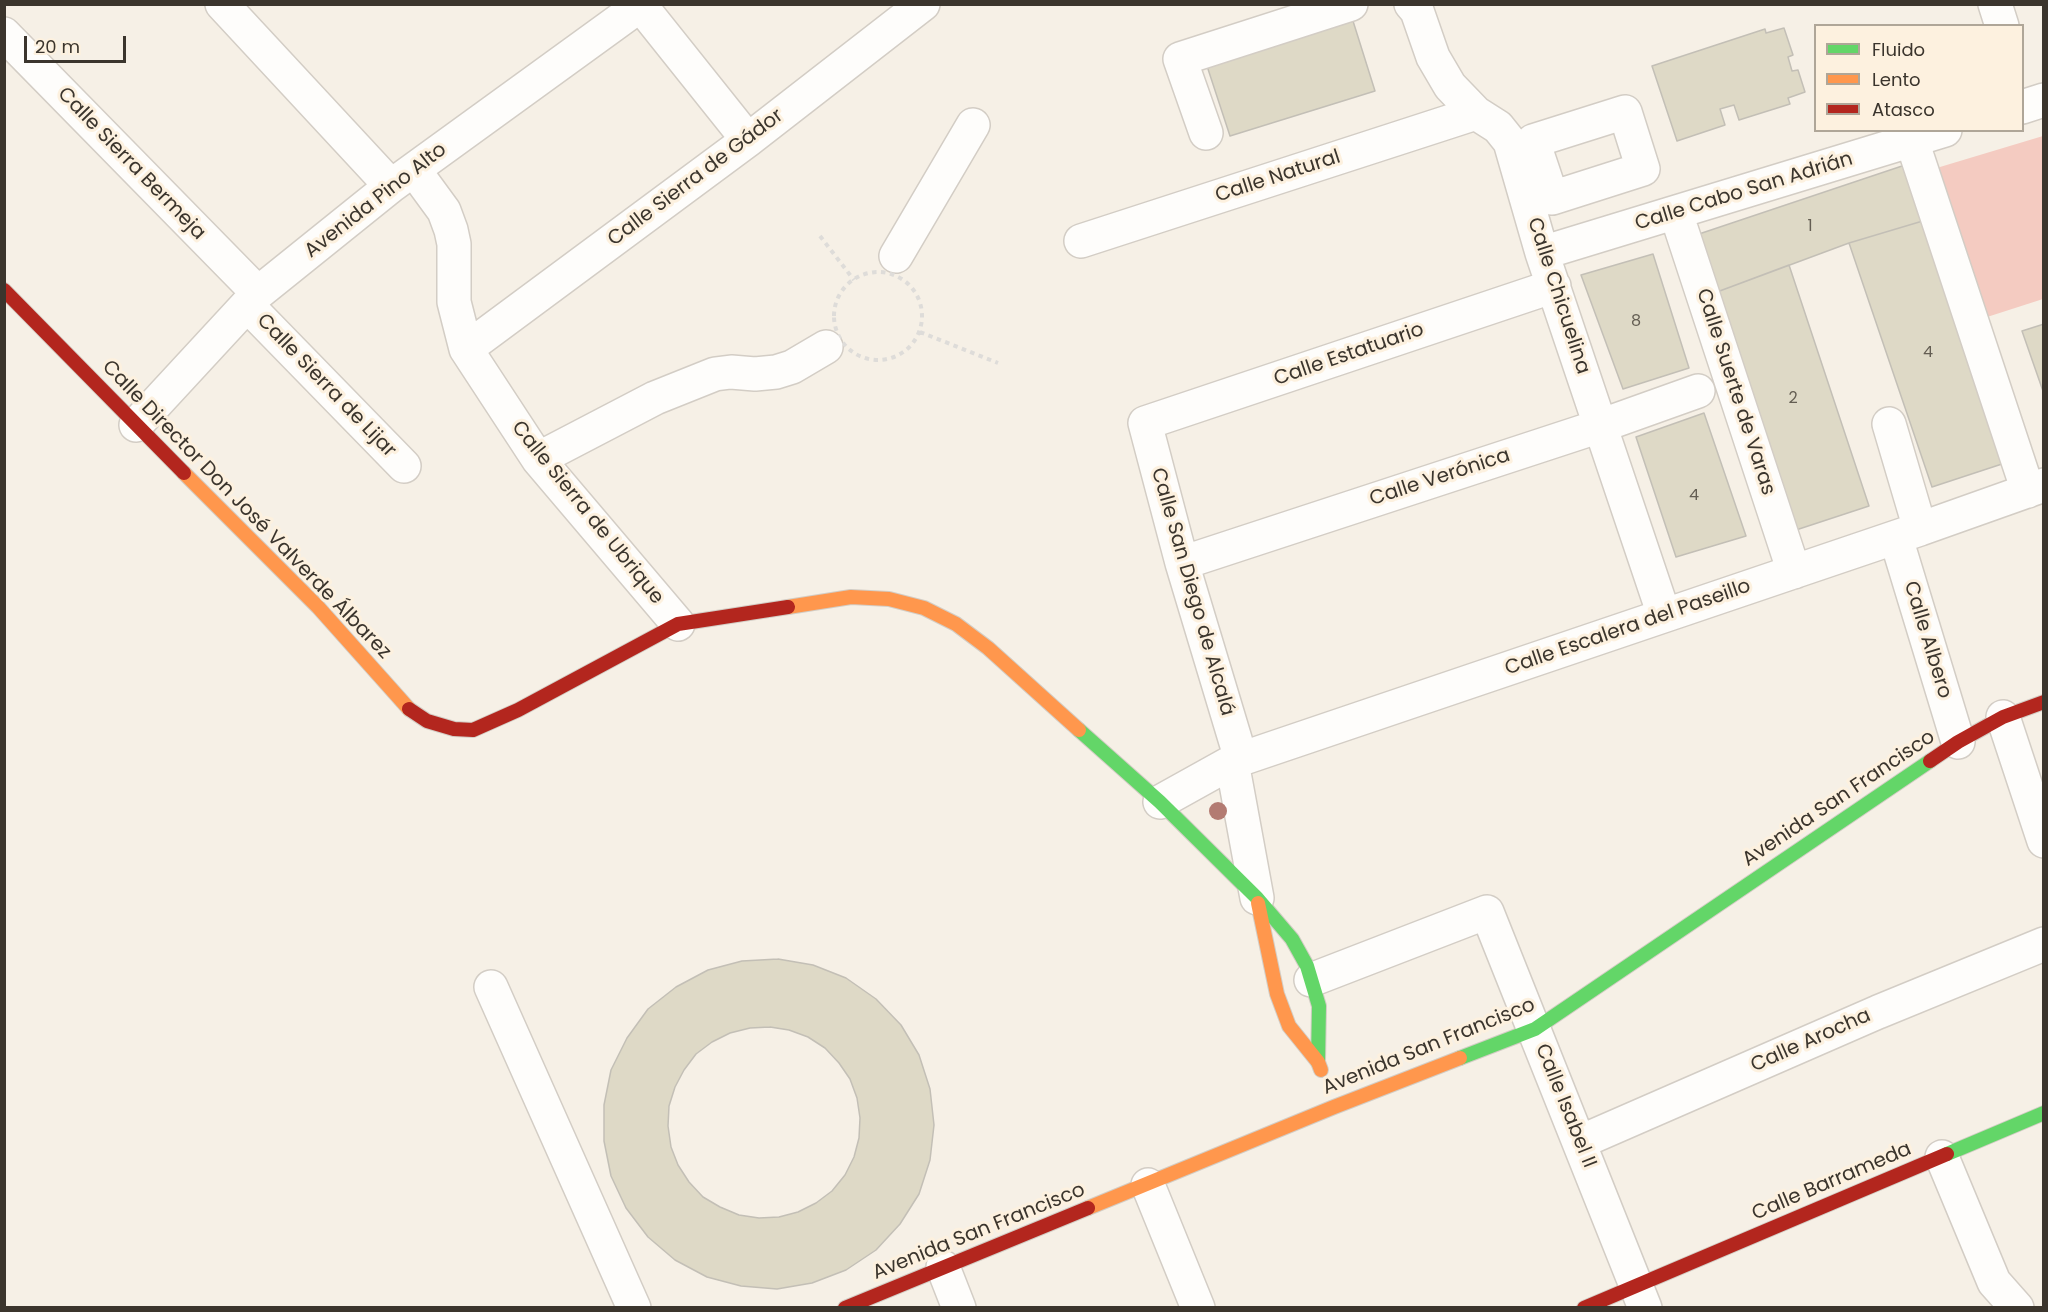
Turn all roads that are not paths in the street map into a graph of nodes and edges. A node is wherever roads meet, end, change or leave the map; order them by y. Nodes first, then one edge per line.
1 (222, 4) edge
2 (923, 4) edge
3 (1351, 4) edge
4 (1411, 4) edge
5 (1995, 4) edge
6 (642, 5) edge
7 (2001, 24) edge
8 (4, 34) edge
9 (1476, 113) junction
10 (973, 125) dead end
11 (1939, 132) edge
12 (1206, 133) dead end
13 (748, 140) junction
14 (1912, 141) junction
15 (403, 178) junction
16 (1676, 213) junction
17 (1081, 242) dead end
18 (1542, 253) junction
19 (896, 256) dead end
20 (1554, 286) junction
21 (4, 290) edge
22 (252, 299) junction
23 (826, 347) dead end
24 (466, 350) junction
25 (1698, 391) dead end
26 (1145, 423) joint
27 (1889, 424) dead end
28 (136, 425) junction
29 (1600, 426) junction
30 (538, 459) junction
31 (404, 466) dead end
32 (2036, 488) edge
33 (1908, 534) junction
34 (1182, 562) junction
35 (1794, 572) junction
36 (1664, 615) junction
37 (678, 624) junction
38 (2043, 702) edge
39 (2003, 717) junction
40 (1958, 742) junction
41 (1236, 761) junction
42 (1160, 802) junction
43 (2043, 841) edge
44 (1257, 898) junction
45 (2043, 944) edge
46 (1311, 980) junction
47 (491, 987) dead end
48 (1535, 1029) junction
49 (1318, 1062) junction
50 (1330, 1096) junction
51 (2043, 1113) edge
52 (1580, 1142) junction
53 (1942, 1157) junction
54 (1148, 1185) junction
55 (943, 1267) junction
56 (1641, 1297) edge
57 (634, 1308) edge
58 (845, 1308) edge
59 (959, 1308) edge
60 (1198, 1308) edge
61 (1584, 1308) edge
62 (2017, 1308) edge

1 - 15 street, Calle Sierra de Ubrique
2 - 13 street, Calle Sierra de Gádor
3 - 12 street
4 - 9 street, Calle Chicuelina
5 - 7 street
6 - 13 street
6 - 15 street, Avenida Pino Alto
8 - 22 street, Calle Sierra Bermeja
9 - 17 street, Calle Natural
9 - 18 street, Calle Chicuelina
10 - 19 street
11 - 14 street, Calle Cabo San Adrián
13 - 24 street, Calle Sierra de Gádor
14 - 16 street, Calle Cabo San Adrián
14 - 32 street
15 - 22 street, Avenida Pino Alto
15 - 24 street, Calle Sierra de Ubrique
16 - 18 street, Calle Cabo San Adrián
16 - 35 street, Calle Suerte de Varas
18 - 20 street, Calle Chicuelina
20 - 26 street, Calle Estatuario
20 - 29 street, Calle Chicuelina
21 - 28 street, Calle Director Don José Valverde Álbarez
22 - 28 street, Avenida Pino Alto
22 - 31 street, Calle Sierra de Lijar
23 - 30 street
24 - 30 street, Calle Sierra de Ubrique
25 - 29 street, Calle Verónica
26 - 34 street, Calle San Diego de Alcalá
27 - 33 street
28 - 37 street, Calle Director Don José Valverde Álbarez
29 - 34 street, Calle Verónica
29 - 36 street, Calle Chicuelina
30 - 37 street, Calle Sierra de Ubrique
32 - 33 street, Calle Escalera del Paseillo
33 - 35 street, Calle Escalera del Paseillo
33 - 40 street, Calle Albero
34 - 41 street, Calle San Diego de Alcalá
35 - 36 street, Calle Escalera del Paseillo
36 - 41 street, Calle Escalera del Paseillo
37 - 42 street
38 - 39 street, Avenida San Francisco
39 - 40 street, Avenida San Francisco
39 - 43 street
40 - 48 street, Avenida San Francisco
41 - 42 street, Calle Escalera del Paseillo
41 - 44 street, Calle San Diego de Alcalá
42 - 44 street
44 - 46 street
44 - 49 street
45 - 52 street, Calle Arocha
46 - 48 street, Calle Isabel II
46 - 49 street
47 - 57 street
48 - 50 street, Avenida San Francisco
48 - 52 street, Calle Isabel II
49 - 50 street
50 - 54 street, Avenida San Francisco
51 - 53 street, Calle Barrameda
52 - 56 street, Calle Isabel II
53 - 56 street, Calle Barrameda
53 - 62 street
54 - 55 street, Avenida San Francisco
54 - 60 street
55 - 58 street, Avenida San Francisco
55 - 59 street
56 - 61 street, Calle Barrameda

